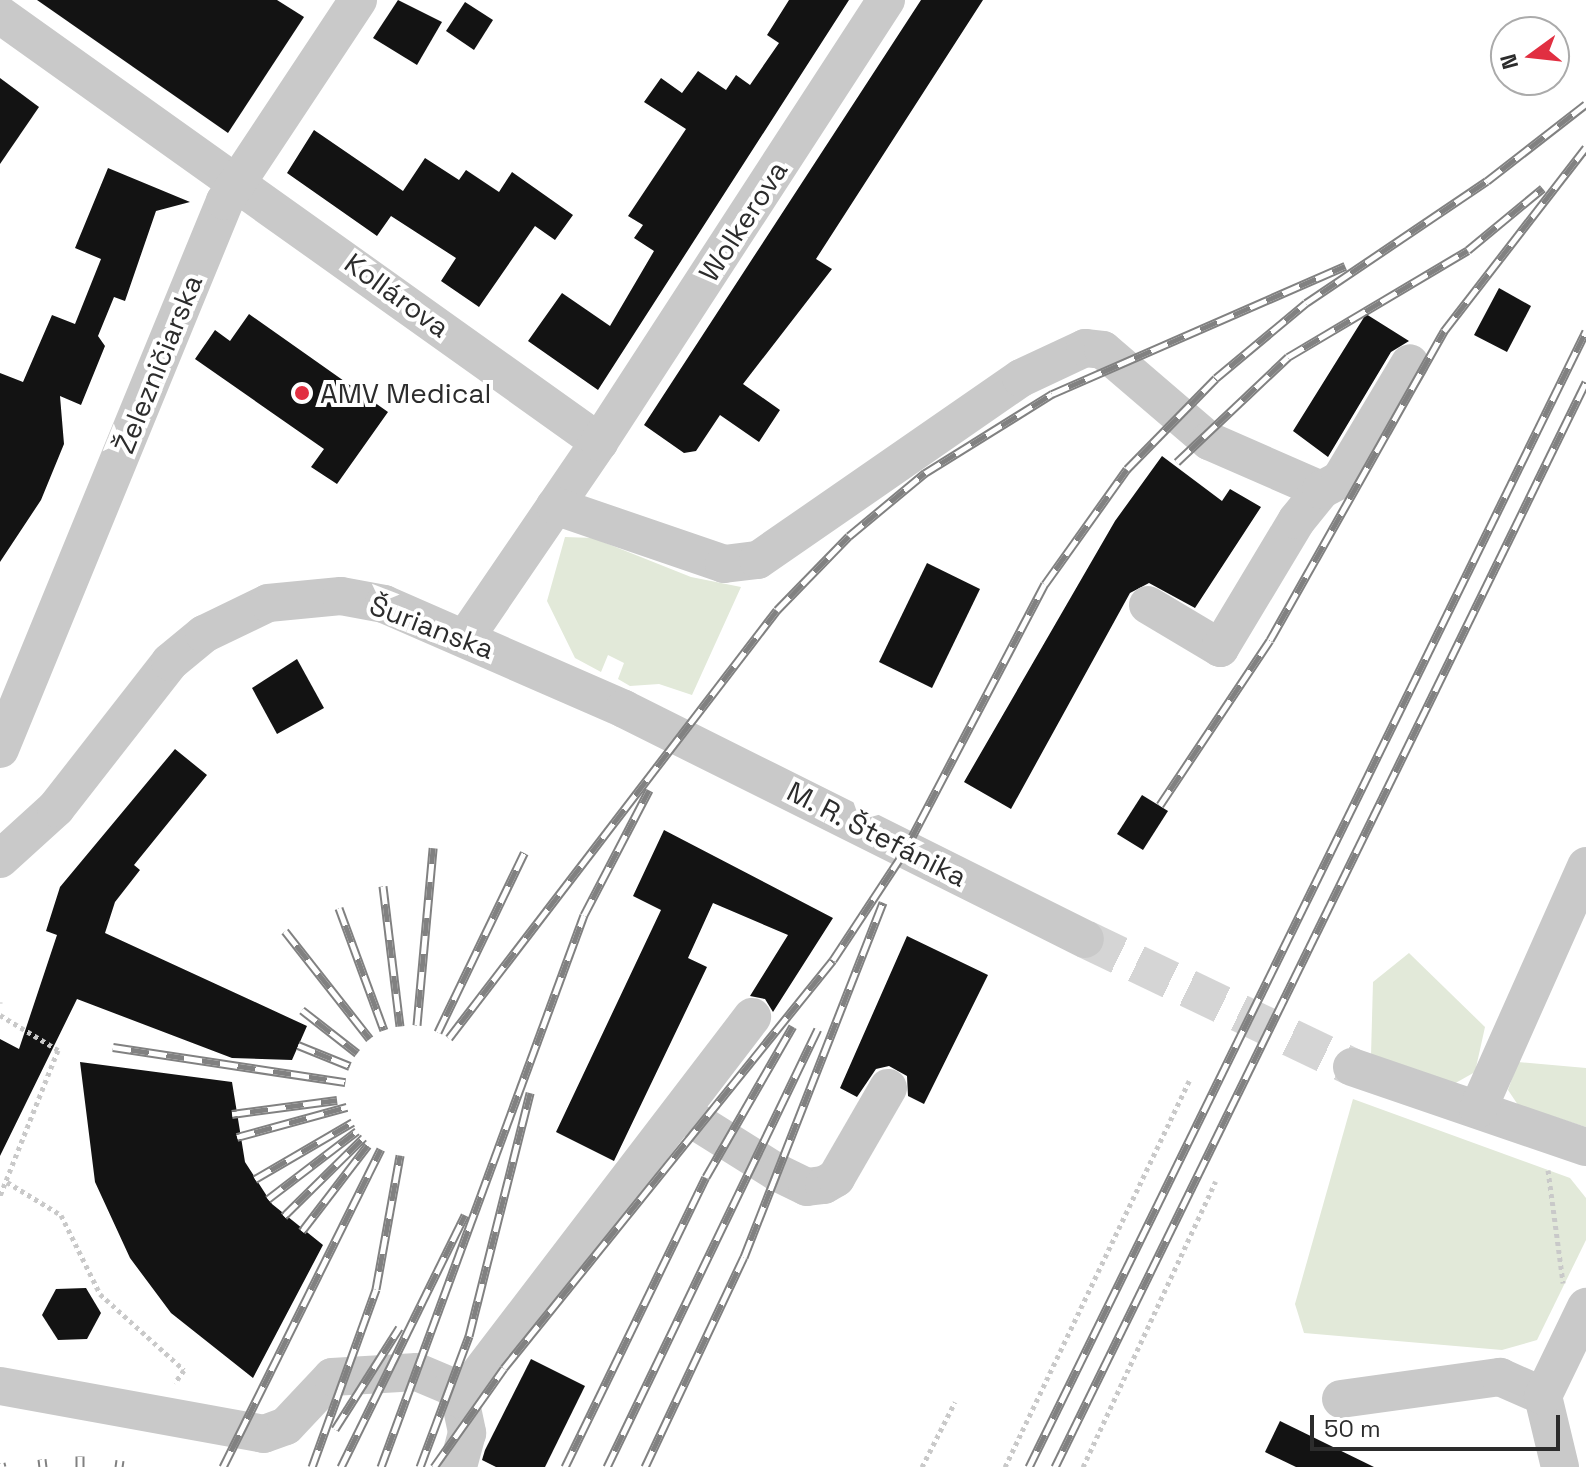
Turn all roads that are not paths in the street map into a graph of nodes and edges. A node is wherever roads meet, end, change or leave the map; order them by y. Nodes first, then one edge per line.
1 (358, 0) edge
2 (886, 0) edge
3 (0, 15) edge
4 (240, 181) junction
5 (1410, 363) dead end
6 (599, 442) junction
7 (1321, 490) junction
8 (555, 506) junction
9 (1148, 605) dead end
10 (466, 637) junction
11 (669, 730) joint
12 (0, 749) edge
13 (0, 859) edge
14 (1586, 866) edge
15 (1085, 939) tunnel mouth
16 (752, 1017) dead end
17 (1352, 1067) tunnel mouth
18 (888, 1088) dead end
19 (1478, 1109) junction
20 (684, 1114) junction
21 (1586, 1147) edge
22 (1576, 1303) edge
23 (0, 1386) edge
24 (1543, 1396) junction
25 (460, 1399) junction
26 (1341, 1399) dead end
27 (458, 1467) edge
28 (1560, 1467) edge

1 - 4 street, Železničiarska
2 - 6 street, Wolkerova
3 - 4 street, Kollárova
4 - 6 street, Kollárova
4 - 12 street, Železničiarska
5 - 7 street
6 - 8 street
7 - 8 street
7 - 9 street
8 - 10 street
10 - 11 street, Šurianska
10 - 13 street, Šurianska
11 - 15 street, M. R. Štefánika
14 - 19 street
16 - 20 street
17 - 19 street
18 - 20 street
19 - 21 street
20 - 25 street
22 - 24 street
23 - 25 street
24 - 26 street
24 - 28 street
25 - 27 street

